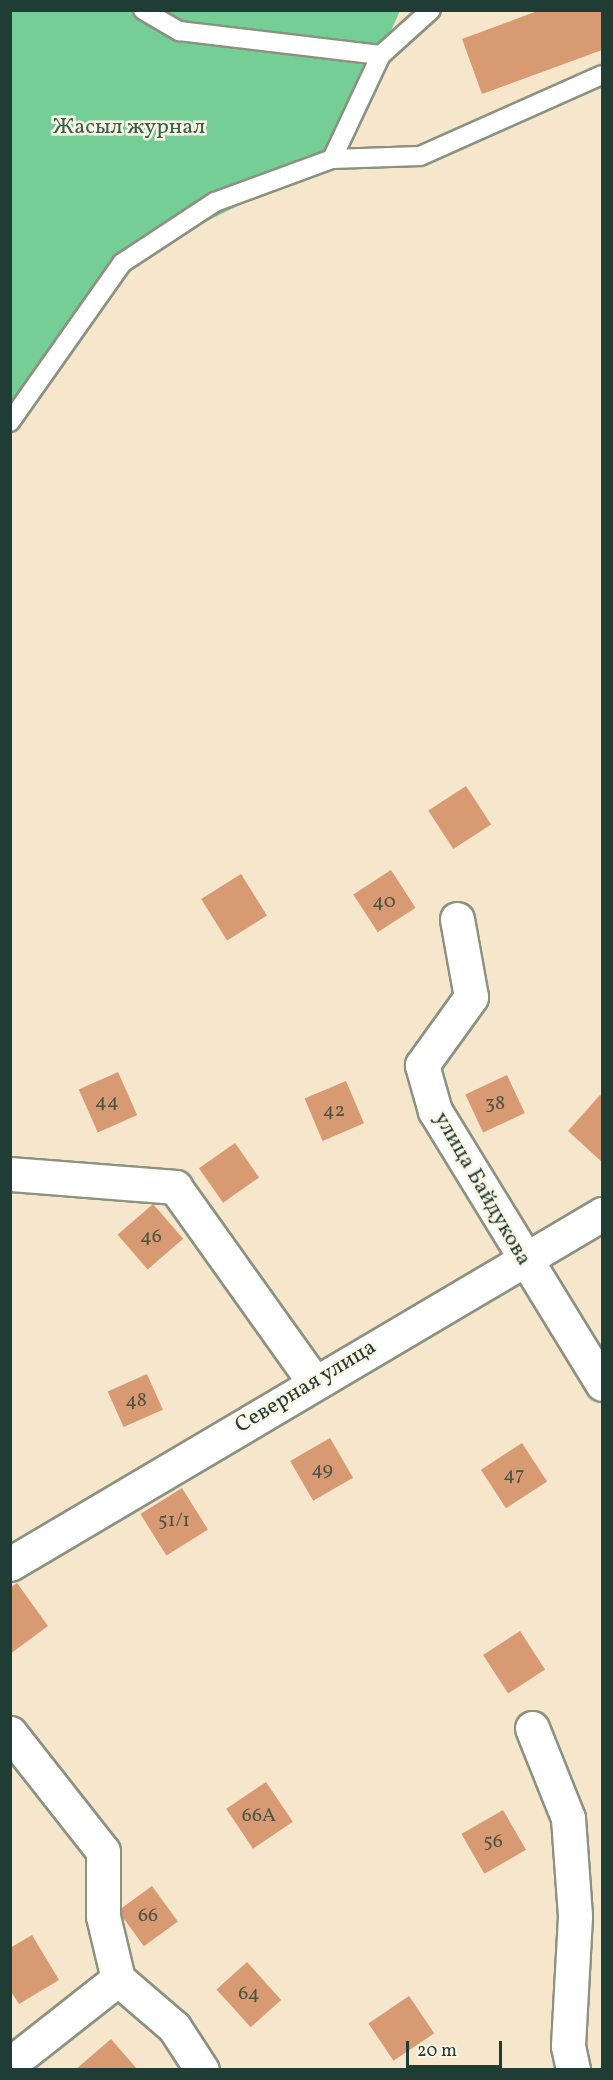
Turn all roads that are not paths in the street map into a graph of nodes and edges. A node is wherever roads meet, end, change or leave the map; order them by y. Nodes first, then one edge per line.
1 (142, 10) edge
2 (432, 10) edge
3 (381, 55) junction
4 (603, 75) edge
5 (332, 159) junction
6 (10, 422) edge
7 (457, 919) dead end
8 (10, 1174) edge
9 (603, 1214) edge
10 (522, 1260) junction
11 (314, 1382) junction
12 (603, 1384) edge
13 (10, 1564) edge
14 (532, 1728) dead end
15 (10, 1733) edge
16 (118, 1979) junction
17 (10, 2064) edge
18 (202, 2070) edge
19 (573, 2070) edge

1 - 3 lane
2 - 3 lane
3 - 5 lane
4 - 5 lane
5 - 6 lane
7 - 10 street, улица Байдукова
8 - 11 street
9 - 10 street, Северная улица
10 - 11 street, Северная улица
10 - 12 street, улица Байдукова
11 - 13 street, Северная улица
14 - 19 street
15 - 16 street
16 - 17 street
16 - 18 street

